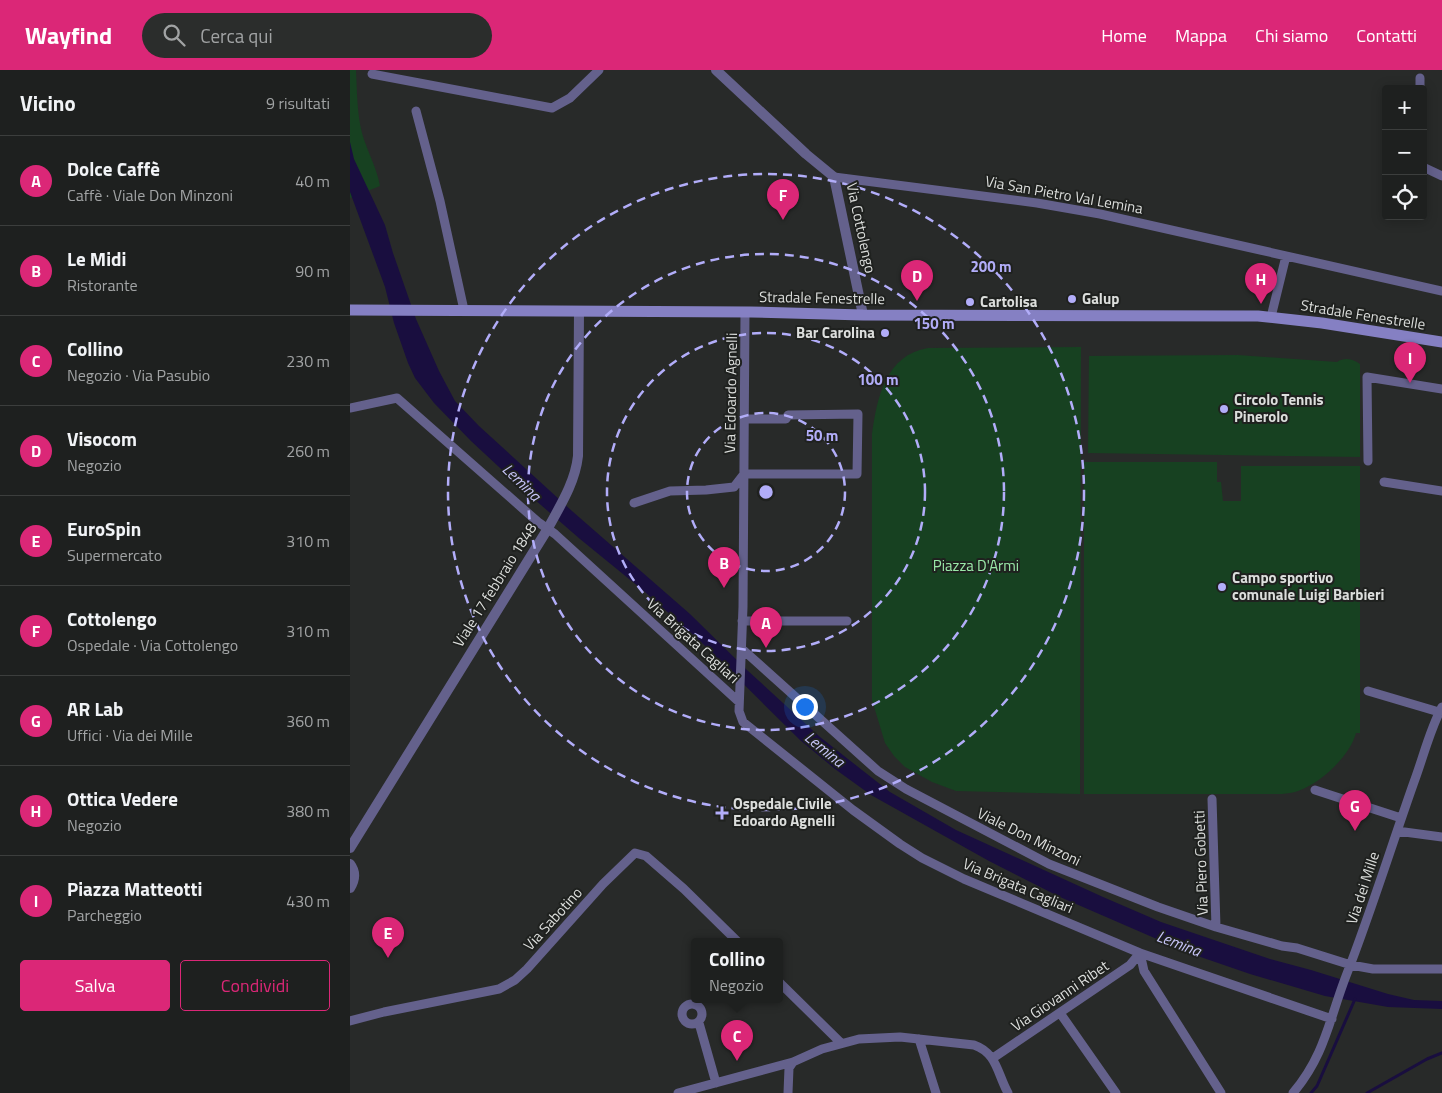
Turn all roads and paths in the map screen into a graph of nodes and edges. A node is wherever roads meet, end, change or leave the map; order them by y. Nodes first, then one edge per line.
1 (599, 70) edge
2 (716, 70) edge
3 (372, 74) dead end
4 (1420, 78) dead end
5 (1420, 85) edge
6 (416, 110) dead end
7 (1427, 170) edge
8 (1442, 176) edge
9 (834, 177) junction
10 (1286, 256) junction
11 (1442, 291) edge
12 (350, 310) edge
13 (464, 310) junction
14 (579, 312) junction
15 (745, 312) junction
16 (863, 315) junction
17 (1271, 317) junction
18 (1442, 342) edge
19 (1442, 389) edge
20 (350, 408) edge
21 (744, 419) junction
22 (1368, 462) dead end
23 (744, 474) junction
24 (1384, 482) dead end
25 (1442, 491) edge
26 (634, 503) dead end
27 (550, 525) junction
28 (742, 620) junction
29 (847, 621) dead end
30 (741, 648) junction
31 (1368, 691) dead end
32 (740, 702) junction
33 (1441, 710) edge
34 (1315, 790) dead end
35 (1212, 799) dead end
36 (1401, 818) junction
37 (1397, 831) junction
38 (1442, 837) edge
39 (350, 848) edge
40 (350, 864) edge
41 (350, 888) edge
42 (1216, 927) junction
43 (734, 938) edge
44 (1140, 953) junction
45 (1351, 965) junction
46 (1442, 969) edge
47 (783, 986) edge
48 (1060, 1013) junction
49 (1332, 1019) junction
50 (350, 1020) edge
51 (699, 1023) dead end
52 (919, 1039) junction
53 (841, 1043) junction
54 (993, 1058) junction
55 (792, 1062) junction
56 (716, 1083) junction
57 (678, 1093) edge
58 (788, 1093) edge
59 (936, 1093) edge
60 (1008, 1093) edge
61 (1116, 1093) edge
62 (1221, 1093) edge
63 (1293, 1093) edge

1 - 3 street
2 - 9 street
4 - 5 street
6 - 13 street
7 - 8 street
9 - 10 street, Via San Pietro Val Lemina
9 - 16 street, Via Cottolengo
10 - 11 street, Via San Pietro Val Lemina
10 - 17 street
12 - 13 main road, Stradale Fenestrelle
13 - 14 main road, Stradale Fenestrelle
14 - 15 main road, Stradale Fenestrelle
14 - 27 street, Viale 17 febbraio 1848
15 - 16 main road, Stradale Fenestrelle
15 - 21 street, Via Edoardo Agnelli
16 - 17 main road, Stradale Fenestrelle
17 - 18 main road, Stradale Fenestrelle
19 - 22 street
20 - 27 street, Via Brigata Cagliari
21 - 23 street, Via Edoardo Agnelli
21 - 23 street
23 - 26 street, Via Edoardo Agnelli
23 - 28 street, Via Edoardo Agnelli
24 - 25 street
27 - 32 street, Via Brigata Cagliari
27 - 39 street, Viale 17 febbraio 1848
28 - 29 street
28 - 30 street, Via Edoardo Agnelli
30 - 32 street, Via Edoardo Agnelli
30 - 42 street, Viale Don Minzoni
31 - 33 street
32 - 44 street, Via Brigata Cagliari
33 - 36 street, Via dei Mille
34 - 36 street
35 - 42 street, Via Piero Gobetti
36 - 37 street, Via dei Mille
37 - 38 street
37 - 45 street, Via dei Mille
40 - 41 street
42 - 45 street, Viale Don Minzoni
43 - 50 street, Via Sabotino
44 - 48 street, Via Giovanni Ribet
44 - 49 street, Via Brigata Cagliari
44 - 62 street
45 - 46 street, Viale Don Minzoni
45 - 49 street, Via dei Mille
47 - 53 street
48 - 54 street, Via Giovanni Ribet
48 - 61 street
49 - 63 street, Via dei Mille
51 - 56 street
52 - 53 street
52 - 54 street
52 - 59 street
53 - 55 street
54 - 60 street
55 - 56 street
55 - 58 street
56 - 57 street

